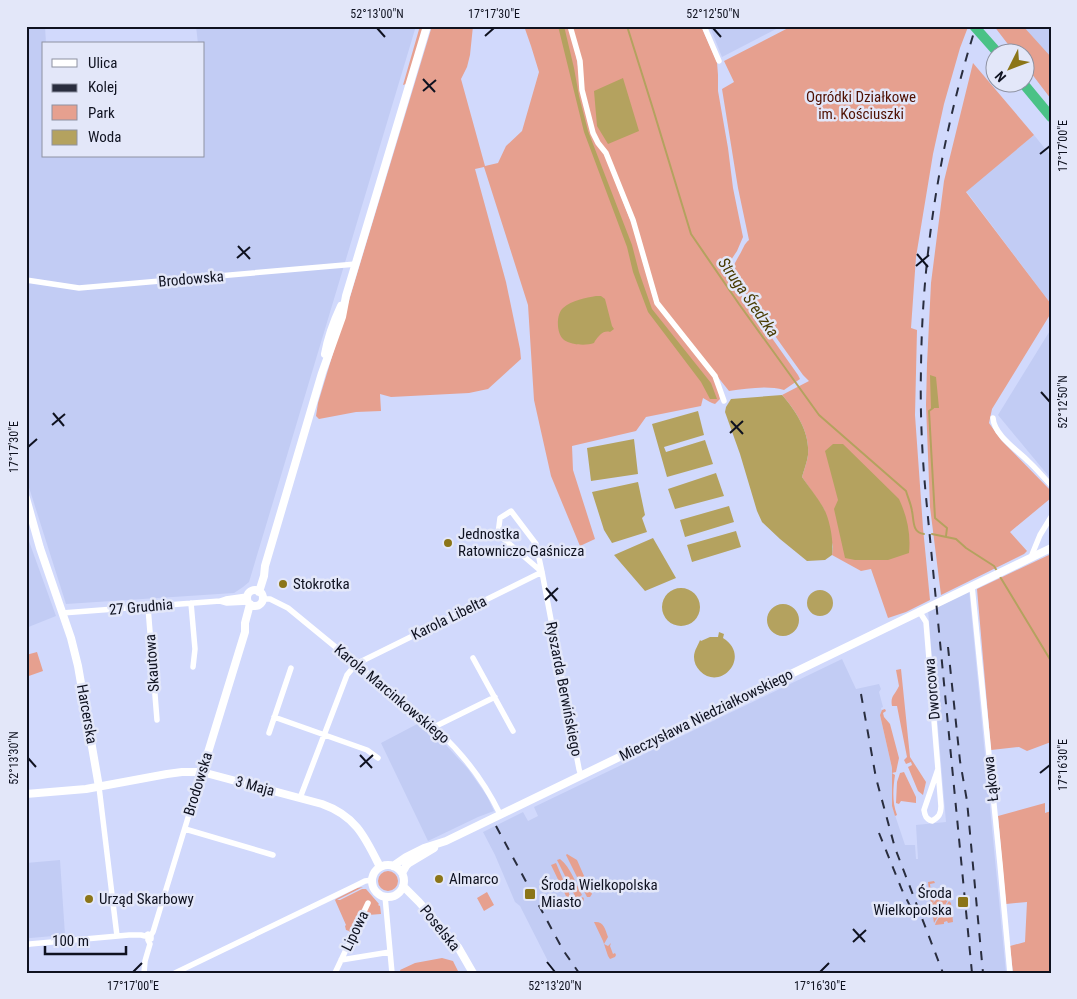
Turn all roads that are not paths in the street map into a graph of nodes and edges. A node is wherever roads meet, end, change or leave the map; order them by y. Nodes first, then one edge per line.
1 (427, 26) edge
2 (570, 26) edge
3 (704, 26) edge
4 (977, 29) edge
5 (988, 42) edge
6 (719, 61) dead end
7 (1030, 92) edge
8 (1051, 117) edge
9 (356, 264) junction
10 (26, 280) edge
11 (724, 401) dead end
12 (993, 418) dead end
13 (1051, 485) edge
14 (26, 498) edge
15 (1051, 517) edge
16 (1051, 548) edge
17 (1031, 557) junction
18 (542, 572) junction
19 (975, 584) junction
20 (259, 594) junction
21 (250, 602) junction
22 (191, 603) junction
23 (148, 607) junction
24 (918, 611) junction
25 (62, 613) junction
26 (473, 658) dead end
27 (356, 664) junction
28 (193, 667) dead end
29 (291, 668) dead end
30 (495, 697) junction
31 (274, 717) junction
32 (157, 720) dead end
33 (434, 727) junction
34 (513, 731) dead end
35 (269, 733) dead end
36 (325, 735) junction
37 (378, 758) dead end
38 (938, 769) junction
39 (202, 772) junction
40 (581, 776) junction
41 (100, 787) junction
42 (26, 794) edge
43 (300, 798) junction
44 (500, 814) junction
45 (184, 828) junction
46 (440, 844) junction
47 (273, 855) dead end
48 (392, 866) junction
49 (380, 867) junction
50 (402, 874) junction
51 (372, 880) junction
52 (403, 886) junction
53 (385, 896) junction
54 (368, 903) dead end
55 (117, 936) junction
56 (148, 937) junction
57 (26, 945) edge
58 (390, 952) junction
59 (341, 960) junction
60 (144, 973) edge
61 (176, 973) edge
62 (335, 973) edge
63 (392, 973) edge
64 (473, 973) edge
65 (1010, 973) edge

1 - 9 street
2 - 11 street
3 - 6 street
4 - 5 highway
7 - 8 highway
9 - 10 street, Brodowska
9 - 20 street
12 - 13 street
14 - 25 street, Harcerska
15 - 17 street
16 - 17 street, Mieczysława Niedziałkowskiego
17 - 19 street, Mieczysława Niedziałkowskiego
18 - 18 street, Ryszarda Berwińskiego
18 - 27 street, Karola Libelta
18 - 40 street, Ryszarda Berwińskiego
19 - 24 street, Mieczysława Niedziałkowskiego
19 - 65 street, Łąkowa
20 - 21 street
20 - 21 street
20 - 27 street, Karola Marcinkowskiego
21 - 22 street, 27 Grudnia
21 - 39 street, Brodowska
22 - 23 street, 27 Grudnia
22 - 28 street
23 - 25 street, 27 Grudnia
23 - 32 street, Skautowa
24 - 38 street, Dworcowa
24 - 40 street, Mieczysława Niedziałkowskiego
25 - 41 street, Harcerska
26 - 30 street
27 - 33 street, Karola Marcinkowskiego
27 - 36 street
29 - 31 street
30 - 33 street
30 - 34 street
31 - 35 street
31 - 36 street
33 - 44 street, Karola Marcinkowskiego
36 - 37 street
36 - 43 street
38 - 38 street, Dworcowa
39 - 41 street, 3 Maja
39 - 43 street, 3 Maja
39 - 45 street, Brodowska
40 - 44 street, Mieczysława Niedziałkowskiego
41 - 42 street, 3 Maja
41 - 55 street, Harcerska
43 - 49 street, 3 Maja
44 - 46 street, Mieczysława Niedziałkowskiego
45 - 47 street
45 - 56 street, Brodowska
46 - 48 street, Mieczysława Niedziałkowskiego
46 - 50 street, Mieczysława Niedziałkowskiego
48 - 49 street
48 - 50 street
49 - 51 street
50 - 52 street
51 - 53 street
51 - 61 street
52 - 53 street
52 - 64 street, Poselska
53 - 58 street
54 - 59 street, Lipowa
55 - 56 street
55 - 57 street
56 - 60 street, Brodowska
58 - 59 street, Lipowa
58 - 63 street
59 - 62 street, Lipowa

